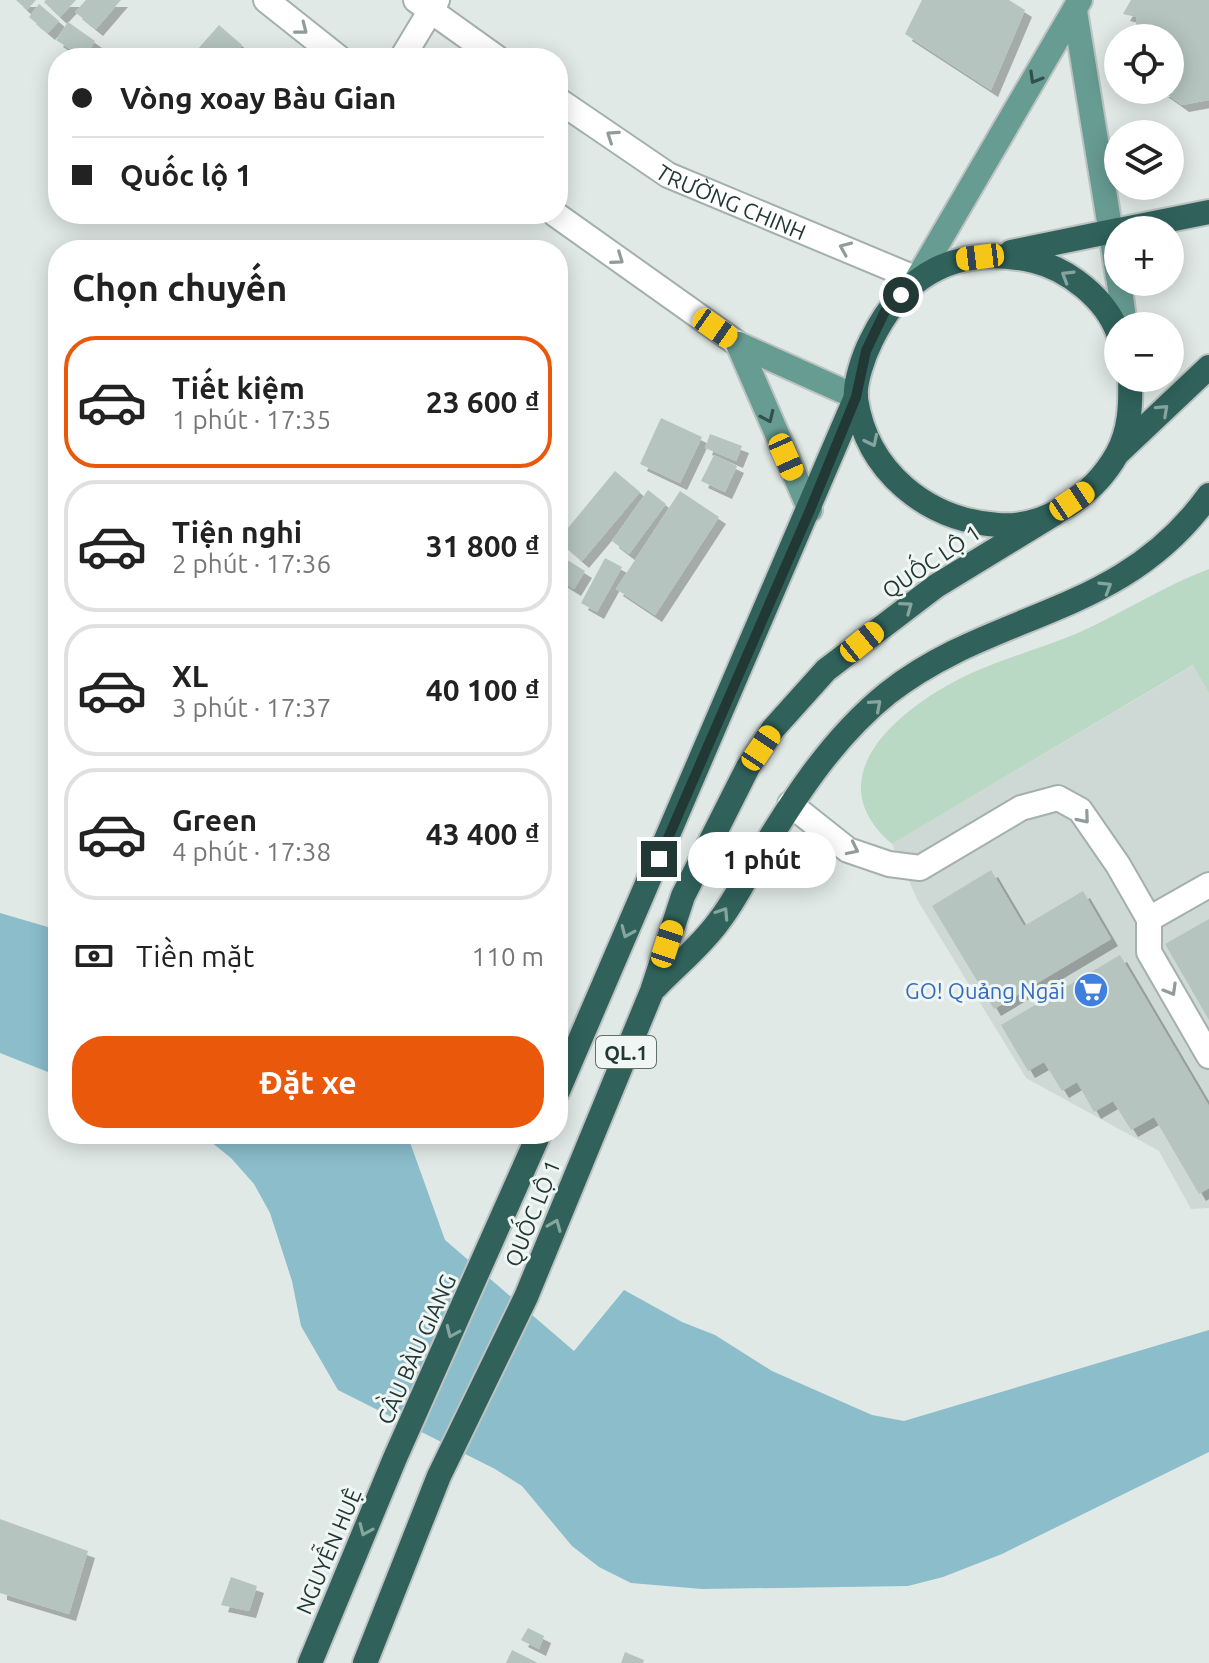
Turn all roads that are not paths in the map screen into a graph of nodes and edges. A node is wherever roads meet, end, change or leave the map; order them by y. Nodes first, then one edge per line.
1 (266, 0) edge
2 (428, 4) edge
3 (1077, 5) edge
4 (326, 48) edge
5 (407, 48) edge
6 (484, 48) edge
7 (568, 107) edge
8 (1209, 212) edge
9 (1113, 216) edge
10 (1184, 217) edge
11 (568, 223) edge
12 (1104, 233) edge
13 (1002, 254) junction
14 (917, 279) junction
15 (1105, 312) edge
16 (738, 344) junction
17 (1209, 367) edge
18 (1130, 392) edge
19 (856, 397) junction
20 (1118, 453) junction
21 (1209, 495) edge
22 (810, 510) junction
23 (1054, 514) junction
24 (790, 804) junction
25 (1209, 885) edge
26 (1149, 919) junction
27 (652, 991) junction
28 (1209, 1056) edge
29 (568, 1068) edge
30 (535, 1144) edge
31 (484, 1260) joint
32 (395, 1458) joint
33 (310, 1663) edge
34 (365, 1663) edge

1 -> 4 street
2 - 5 street
2 - 6 street
3 - 9 main road
3 -> 14 main road
14 -> 7 street, TRƯỜNG CHINH
8 - 10 highway, QL.1
11 -> 16 street
12 - 13 highway, QL.1
13 - 14 highway, QL.1
15 -> 13 highway, QL.1
14 - 19 highway, QL.1
16 - 19 main road
16 -> 22 main road
20 -> 17 highway, QL.1
18 - 20 highway, QL.1
19 - 22 highway, QL.1
19 -> 23 highway, QL.1
20 - 23 highway, QL.1
24 -> 21 highway
22 -> 29 highway, QL.1
27 -> 23 highway, QUỐC LỘ 1 / QL.1
24 -> 26 street
27 -> 24 highway
25 - 26 street
26 -> 28 street
34 -> 27 highway, QUỐC LỘ 1 / QL.1
30 - 31 highway, QUỐC LỘ 1
31 -> 32 highway, CẦU BÀU GIANG
32 -> 33 highway, NGUYỄN HUỆ

